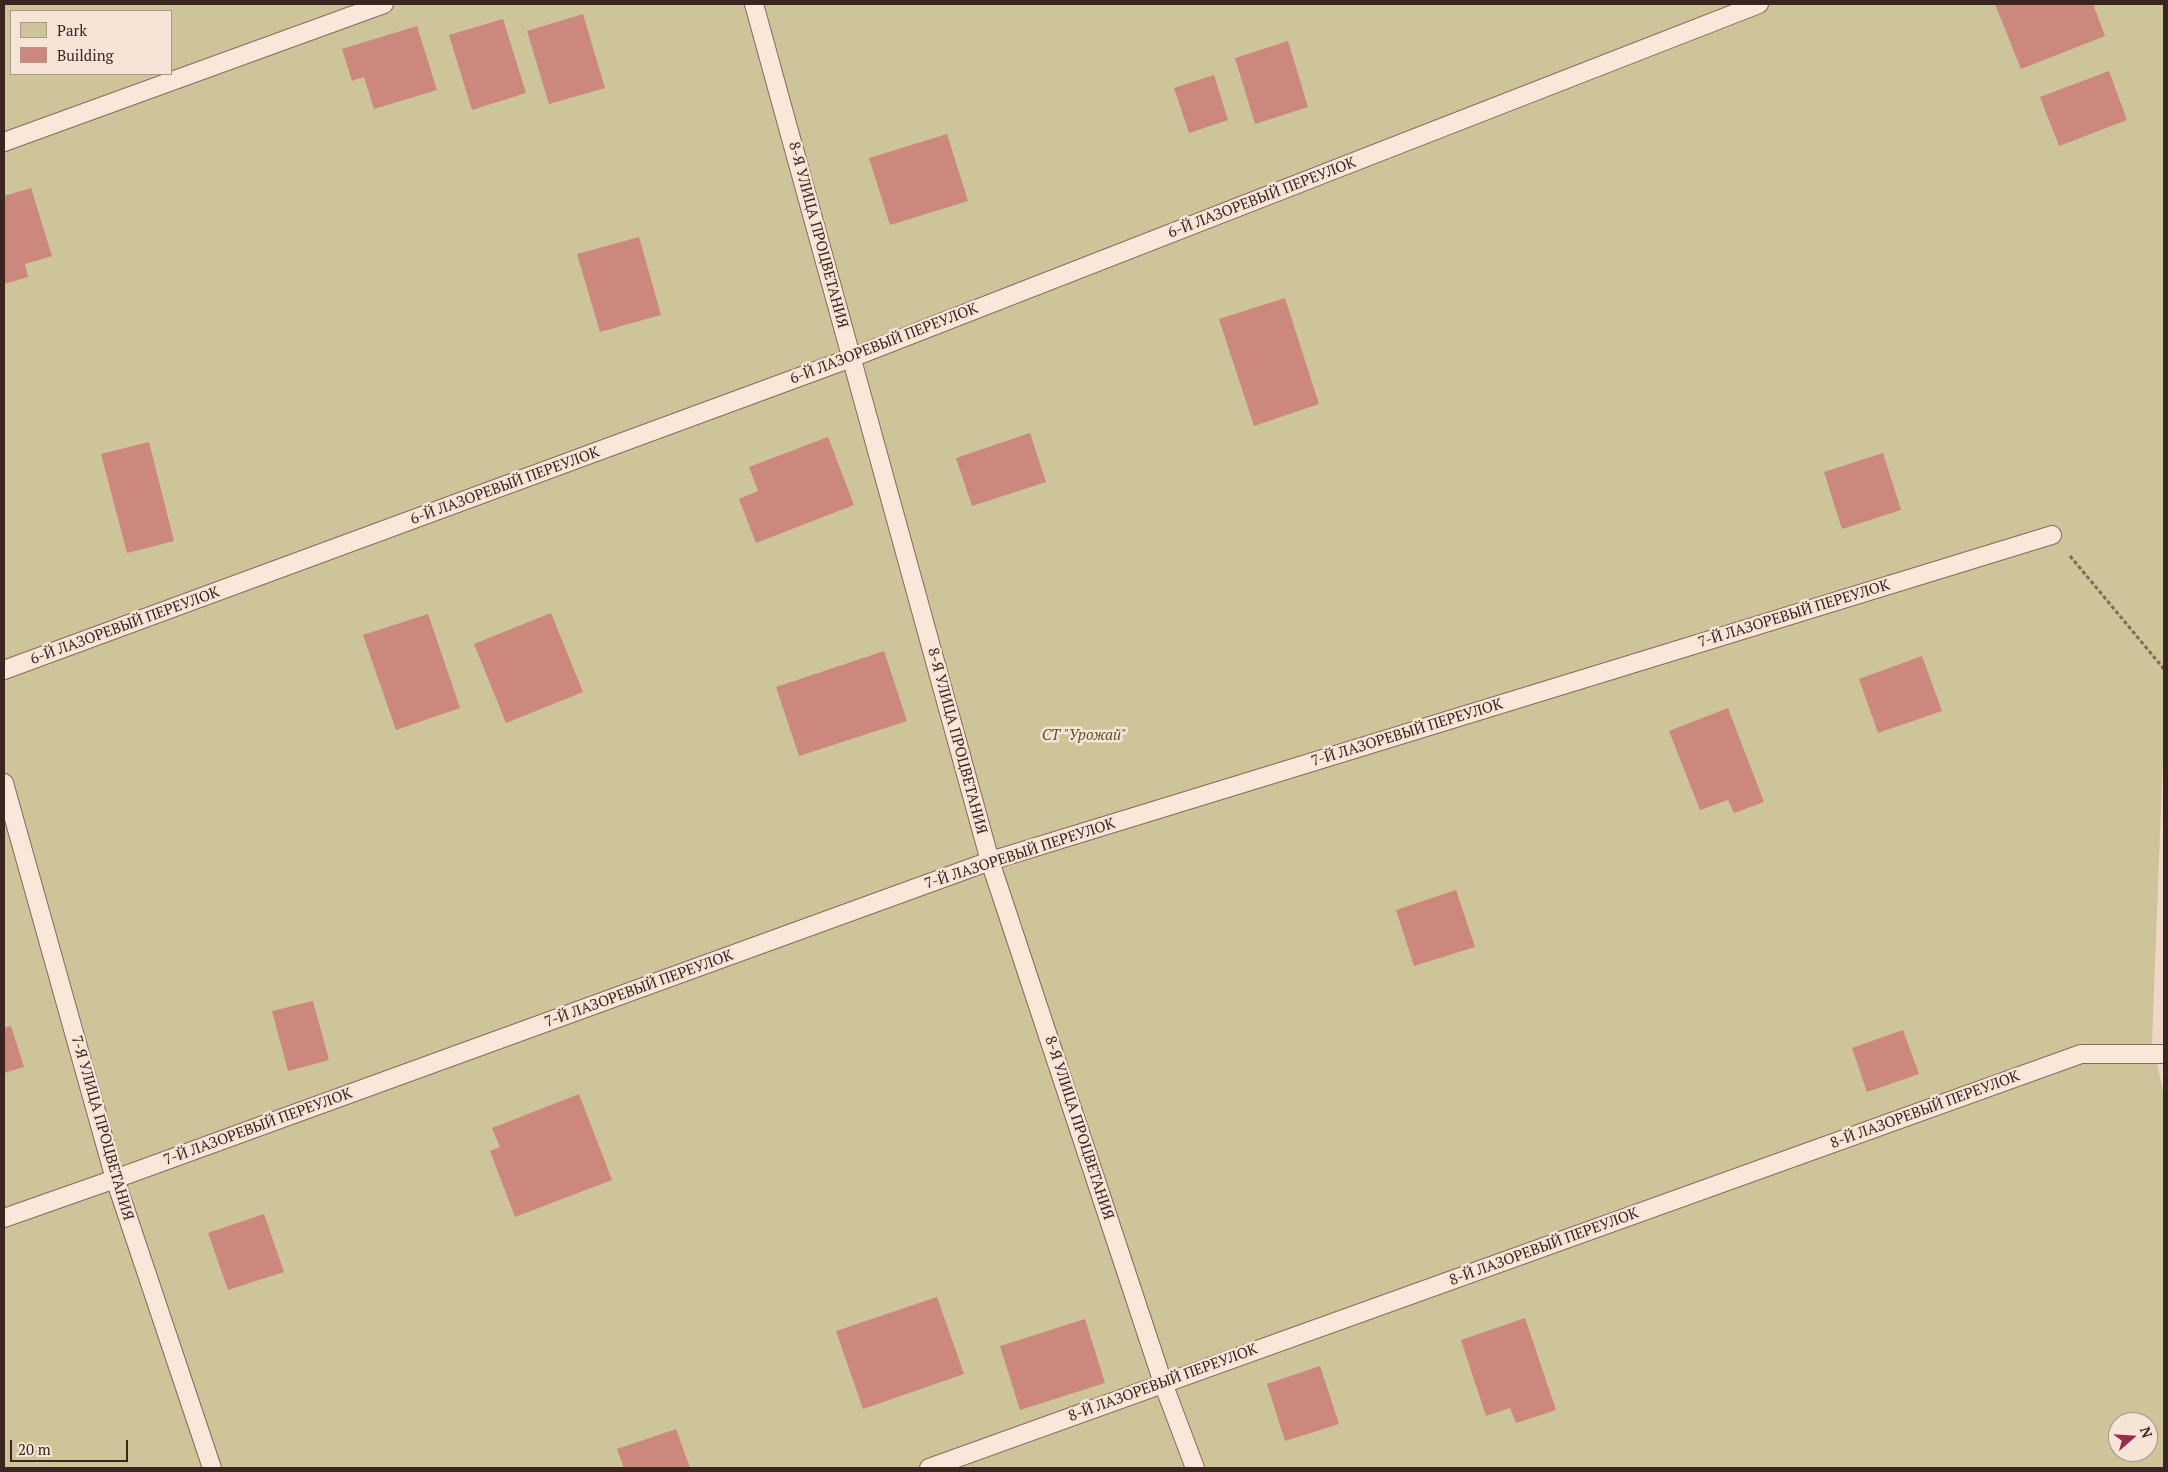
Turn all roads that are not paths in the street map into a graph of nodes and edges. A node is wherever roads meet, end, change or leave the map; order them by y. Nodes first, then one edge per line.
1 (384, 4) edge
2 (754, 4) edge
3 (1759, 4) edge
4 (4, 142) edge
5 (851, 358) junction
6 (2052, 535) road end
7 (4, 670) edge
8 (4, 784) edge
9 (990, 861) junction
10 (2164, 1054) edge
11 (115, 1179) junction
12 (4, 1218) edge
13 (1163, 1383) junction
14 (212, 1468) edge
15 (929, 1468) edge
16 (1194, 1468) edge

1 - 4 lane
2 - 5 lane, 8-Я УЛИЦА ПРОЦВЕТАНИЯ
3 - 5 lane, 6-Й ЛАЗОРЕВЫЙ ПЕРЕУЛОК
5 - 7 lane, 6-Й ЛАЗОРЕВЫЙ ПЕРЕУЛОК
5 - 9 lane, 8-Я УЛИЦА ПРОЦВЕТАНИЯ
6 - 9 lane, 7-Й ЛАЗОРЕВЫЙ ПЕРЕУЛОК
8 - 11 lane, 7-Я УЛИЦА ПРОЦВЕТАНИЯ
9 - 11 lane, 7-Й ЛАЗОРЕВЫЙ ПЕРЕУЛОК
9 - 13 lane, 8-Я УЛИЦА ПРОЦВЕТАНИЯ
10 - 13 lane, 8-Й ЛАЗОРЕВЫЙ ПЕРЕУЛОК
11 - 12 lane, 7-Й ЛАЗОРЕВЫЙ ПЕРЕУЛОК
11 - 14 lane, 7-Я УЛИЦА ПРОЦВЕТАНИЯ
13 - 15 lane, 8-Й ЛАЗОРЕВЫЙ ПЕРЕУЛОК
13 - 16 lane, 8-Я УЛИЦА ПРОЦВЕТАНИЯ

